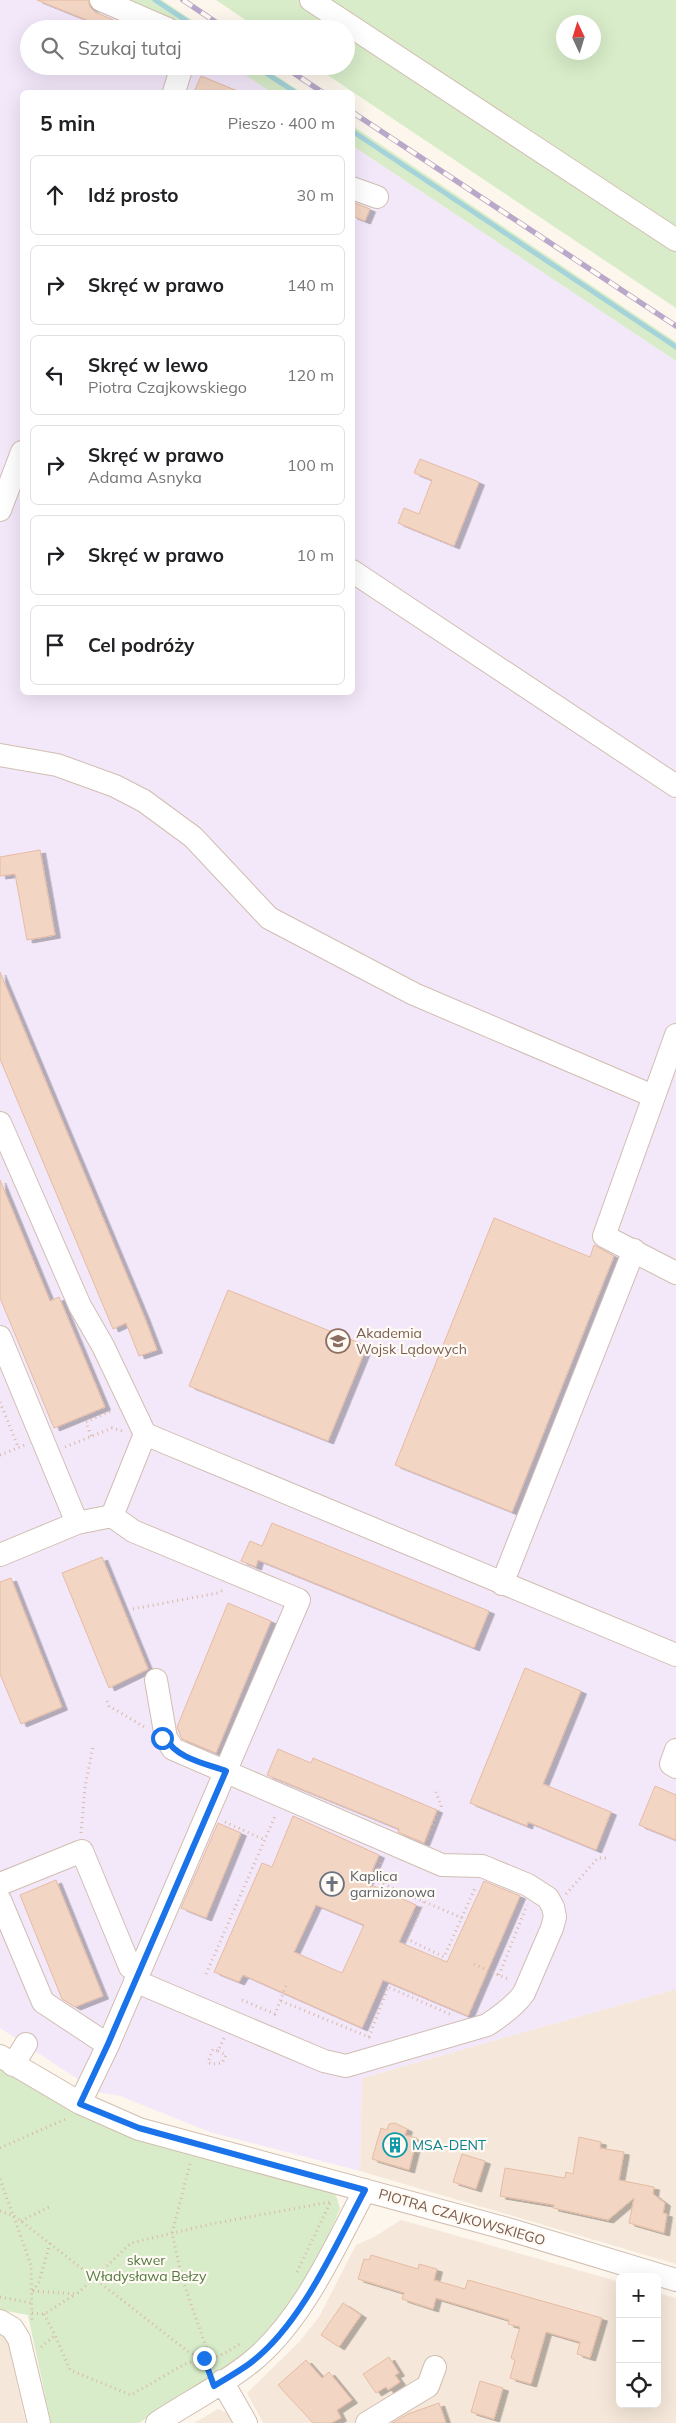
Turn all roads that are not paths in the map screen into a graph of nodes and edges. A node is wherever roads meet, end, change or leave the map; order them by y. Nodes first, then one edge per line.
1 (101, 0) edge
2 (311, 0) edge
3 (147, 20) edge
4 (341, 20) edge
5 (355, 29) edge
6 (179, 75) edge
7 (175, 90) edge
8 (355, 189) edge
9 (377, 197) dead end
10 (676, 240) edge
11 (20, 457) edge
12 (0, 510) edge
13 (355, 573) edge
14 (0, 755) edge
15 (676, 786) edge
16 (676, 1035) edge
17 (653, 1096) junction
18 (0, 1123) edge
19 (634, 1250) junction
20 (676, 1273) edge
21 (0, 1337) edge
22 (144, 1434) junction
23 (112, 1516) junction
24 (77, 1523) junction
25 (0, 1556) edge
26 (502, 1584) junction
27 (676, 1655) edge
28 (156, 1680) dead end
29 (676, 1750) edge
30 (676, 1766) edge
31 (226, 1771) junction
32 (0, 1884) edge
33 (0, 1900) edge
34 (137, 1975) junction
35 (26, 2044) dead end
36 (108, 2044) junction
37 (7, 2060) edge
38 (77, 2109) junction
39 (365, 2190) junction
40 (676, 2280) edge
41 (0, 2321) edge
42 (435, 2367) dead end
43 (218, 2384) junction
44 (39, 2423) edge
45 (157, 2423) edge
46 (246, 2423) edge
47 (367, 2423) edge

1 - 3 street
2 - 4 street
5 - 10 street
6 - 7 street
8 - 9 street
11 - 12 street
13 - 15 street
14 - 17 street
16 - 17 street
17 - 19 street
18 - 22 street
19 - 20 street
19 - 26 street
21 - 24 street
22 - 23 street
22 - 26 street
23 - 24 street
23 - 31 street
24 - 25 street
26 - 27 street
28 - 31 street
29 - 30 street
31 - 34 street
31 - 34 street
32 - 34 street
33 - 36 street
34 - 36 street
35 - 37 street
36 - 38 street
37 - 38 street, PIOTRA CZAJKOWSKIEGO
38 - 39 street, PIOTRA CZAJKOWSKIEGO
39 - 40 street, PIOTRA CZAJKOWSKIEGO
39 - 43 street
41 - 44 street
42 - 47 street
43 - 45 street
43 - 46 street

